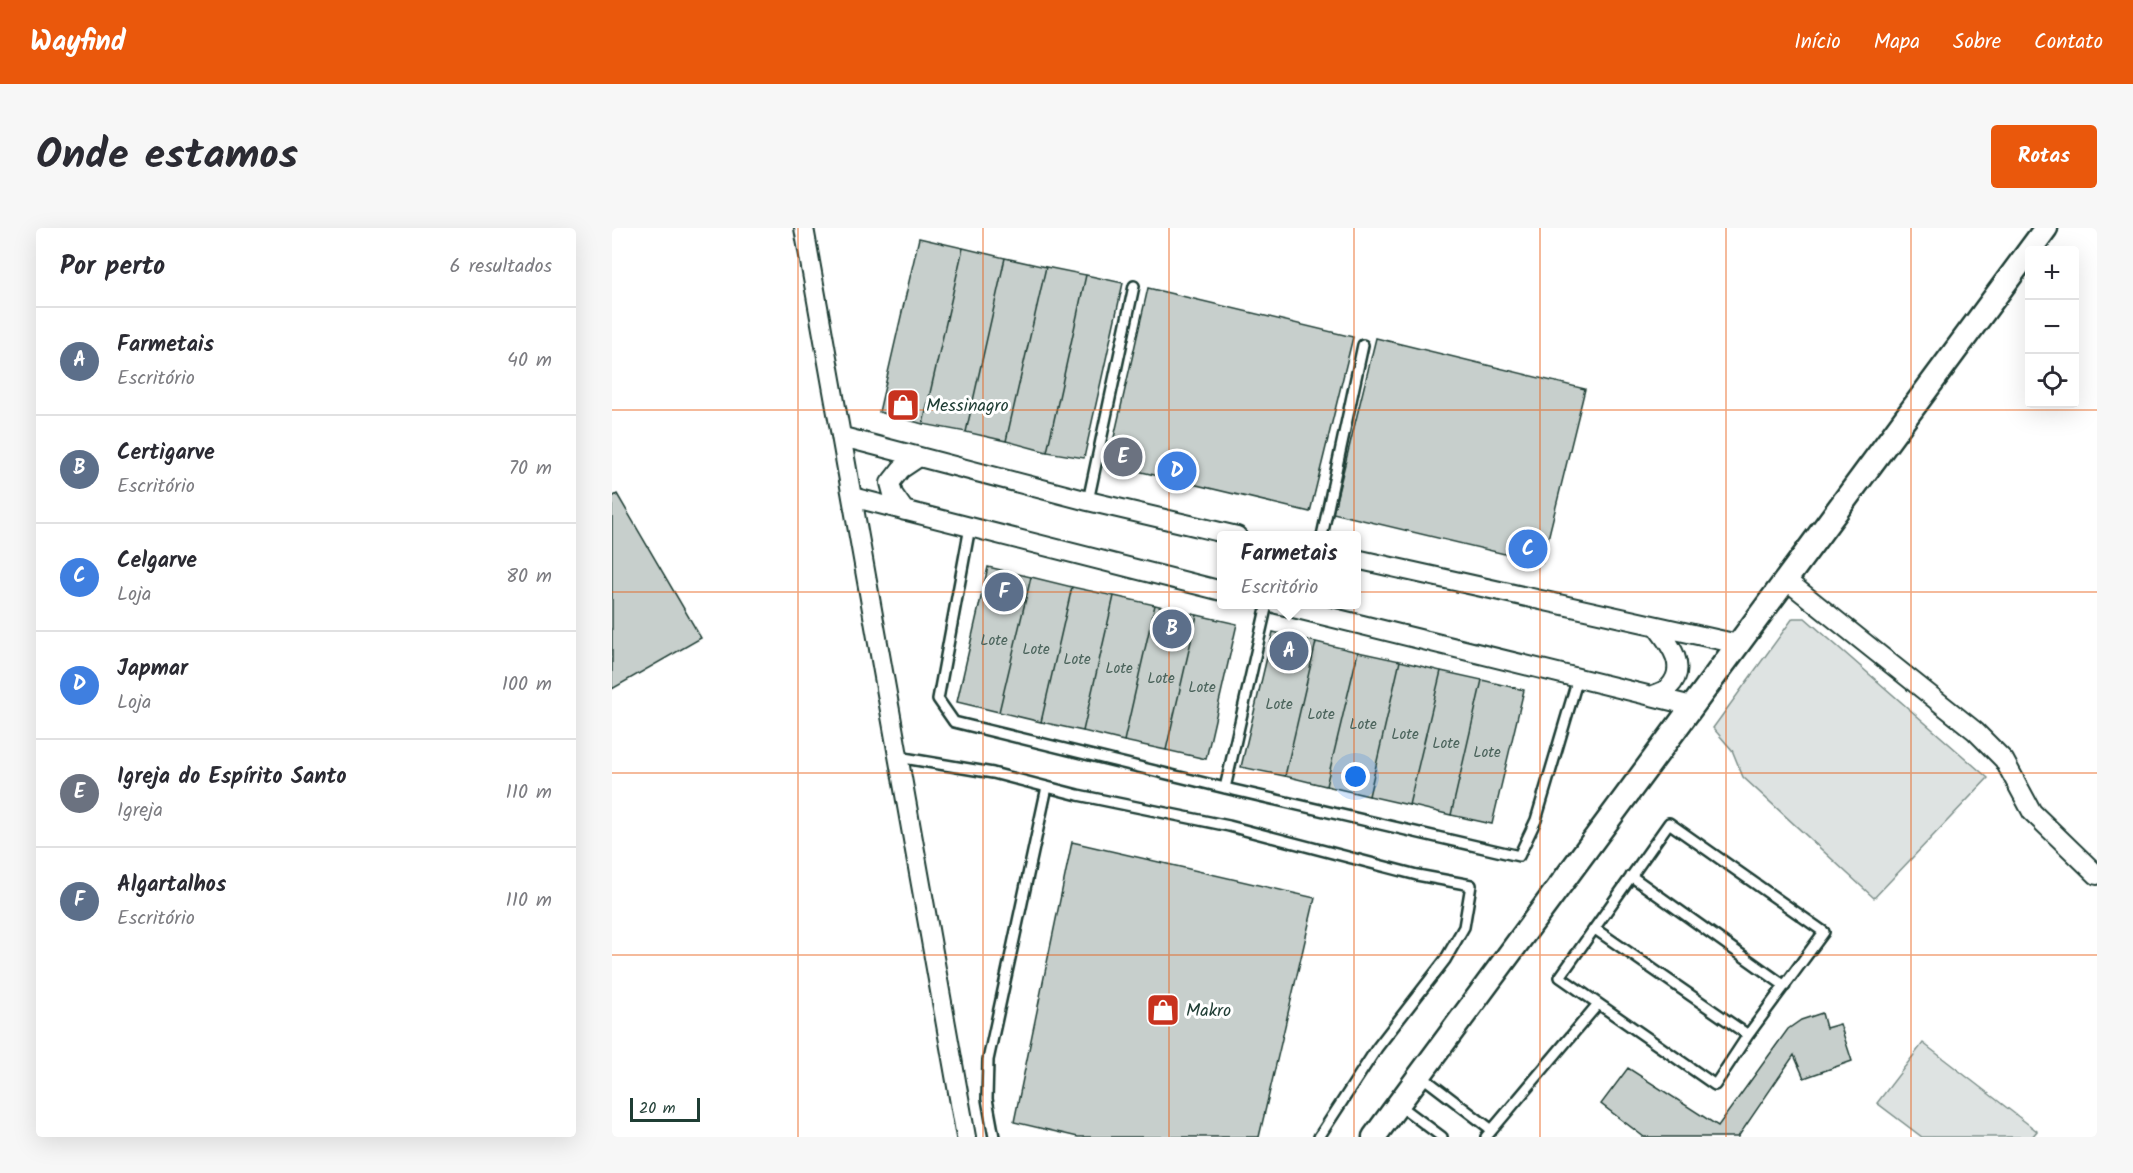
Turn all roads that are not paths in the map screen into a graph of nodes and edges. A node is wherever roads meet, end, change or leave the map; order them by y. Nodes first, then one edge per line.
1 (804, 228) edge
2 (2046, 228) edge
3 (1134, 286) dead end
4 (1363, 345) dead end
5 (843, 437) junction
6 (919, 457) junction
7 (852, 497) junction
8 (1088, 501) junction
9 (905, 511) junction
10 (970, 527) junction
11 (1217, 531) edge
12 (1323, 531) edge
13 (1361, 561) edge
14 (1786, 580) junction
15 (1217, 590) edge
16 (1266, 609) edge
17 (1296, 609) edge
18 (1656, 626) junction
19 (1738, 644) junction
20 (1578, 678) junction
21 (1651, 696) junction
22 (1692, 706) junction
23 (898, 757) junction
24 (1047, 787) junction
25 (1225, 788) junction
26 (2097, 875) edge
27 (1631, 876) junction
28 (1595, 929) junction
29 (1785, 986) junction
30 (1598, 1004) junction
31 (1748, 1035) junction
32 (1420, 1075) junction
33 (1398, 1104) junction
34 (1489, 1133) edge
35 (966, 1137) edge
36 (994, 1137) edge
37 (1318, 1137) edge
38 (1374, 1137) edge
39 (1442, 1137) edge

1 - 5 street
2 - 14 street
3 - 8 lane
4 - 12 lane
5 - 6 street
5 - 7 street
6 - 8 street
6 - 9 street
7 - 9 street
7 - 23 street
8 - 11 street
9 - 10 street
10 - 15 street
10 - 25 lane
13 - 18 street
14 - 19 street
14 - 26 street
16 - 25 lane
17 - 20 street
18 - 19 street
18 - 21 street
19 - 22 street
20 - 21 street
20 - 25 lane
21 - 22 street
22 - 32 street
23 - 24 lane
23 - 35 street
24 - 36 lane
24 - 37 lane
27 - 28 lane
27 - 29 lane
27 - 29 lane
28 - 30 lane
28 - 31 lane
29 - 31 lane
30 - 31 lane
30 - 34 lane
32 - 33 street
32 - 34 lane
33 - 38 street
33 - 39 lane

